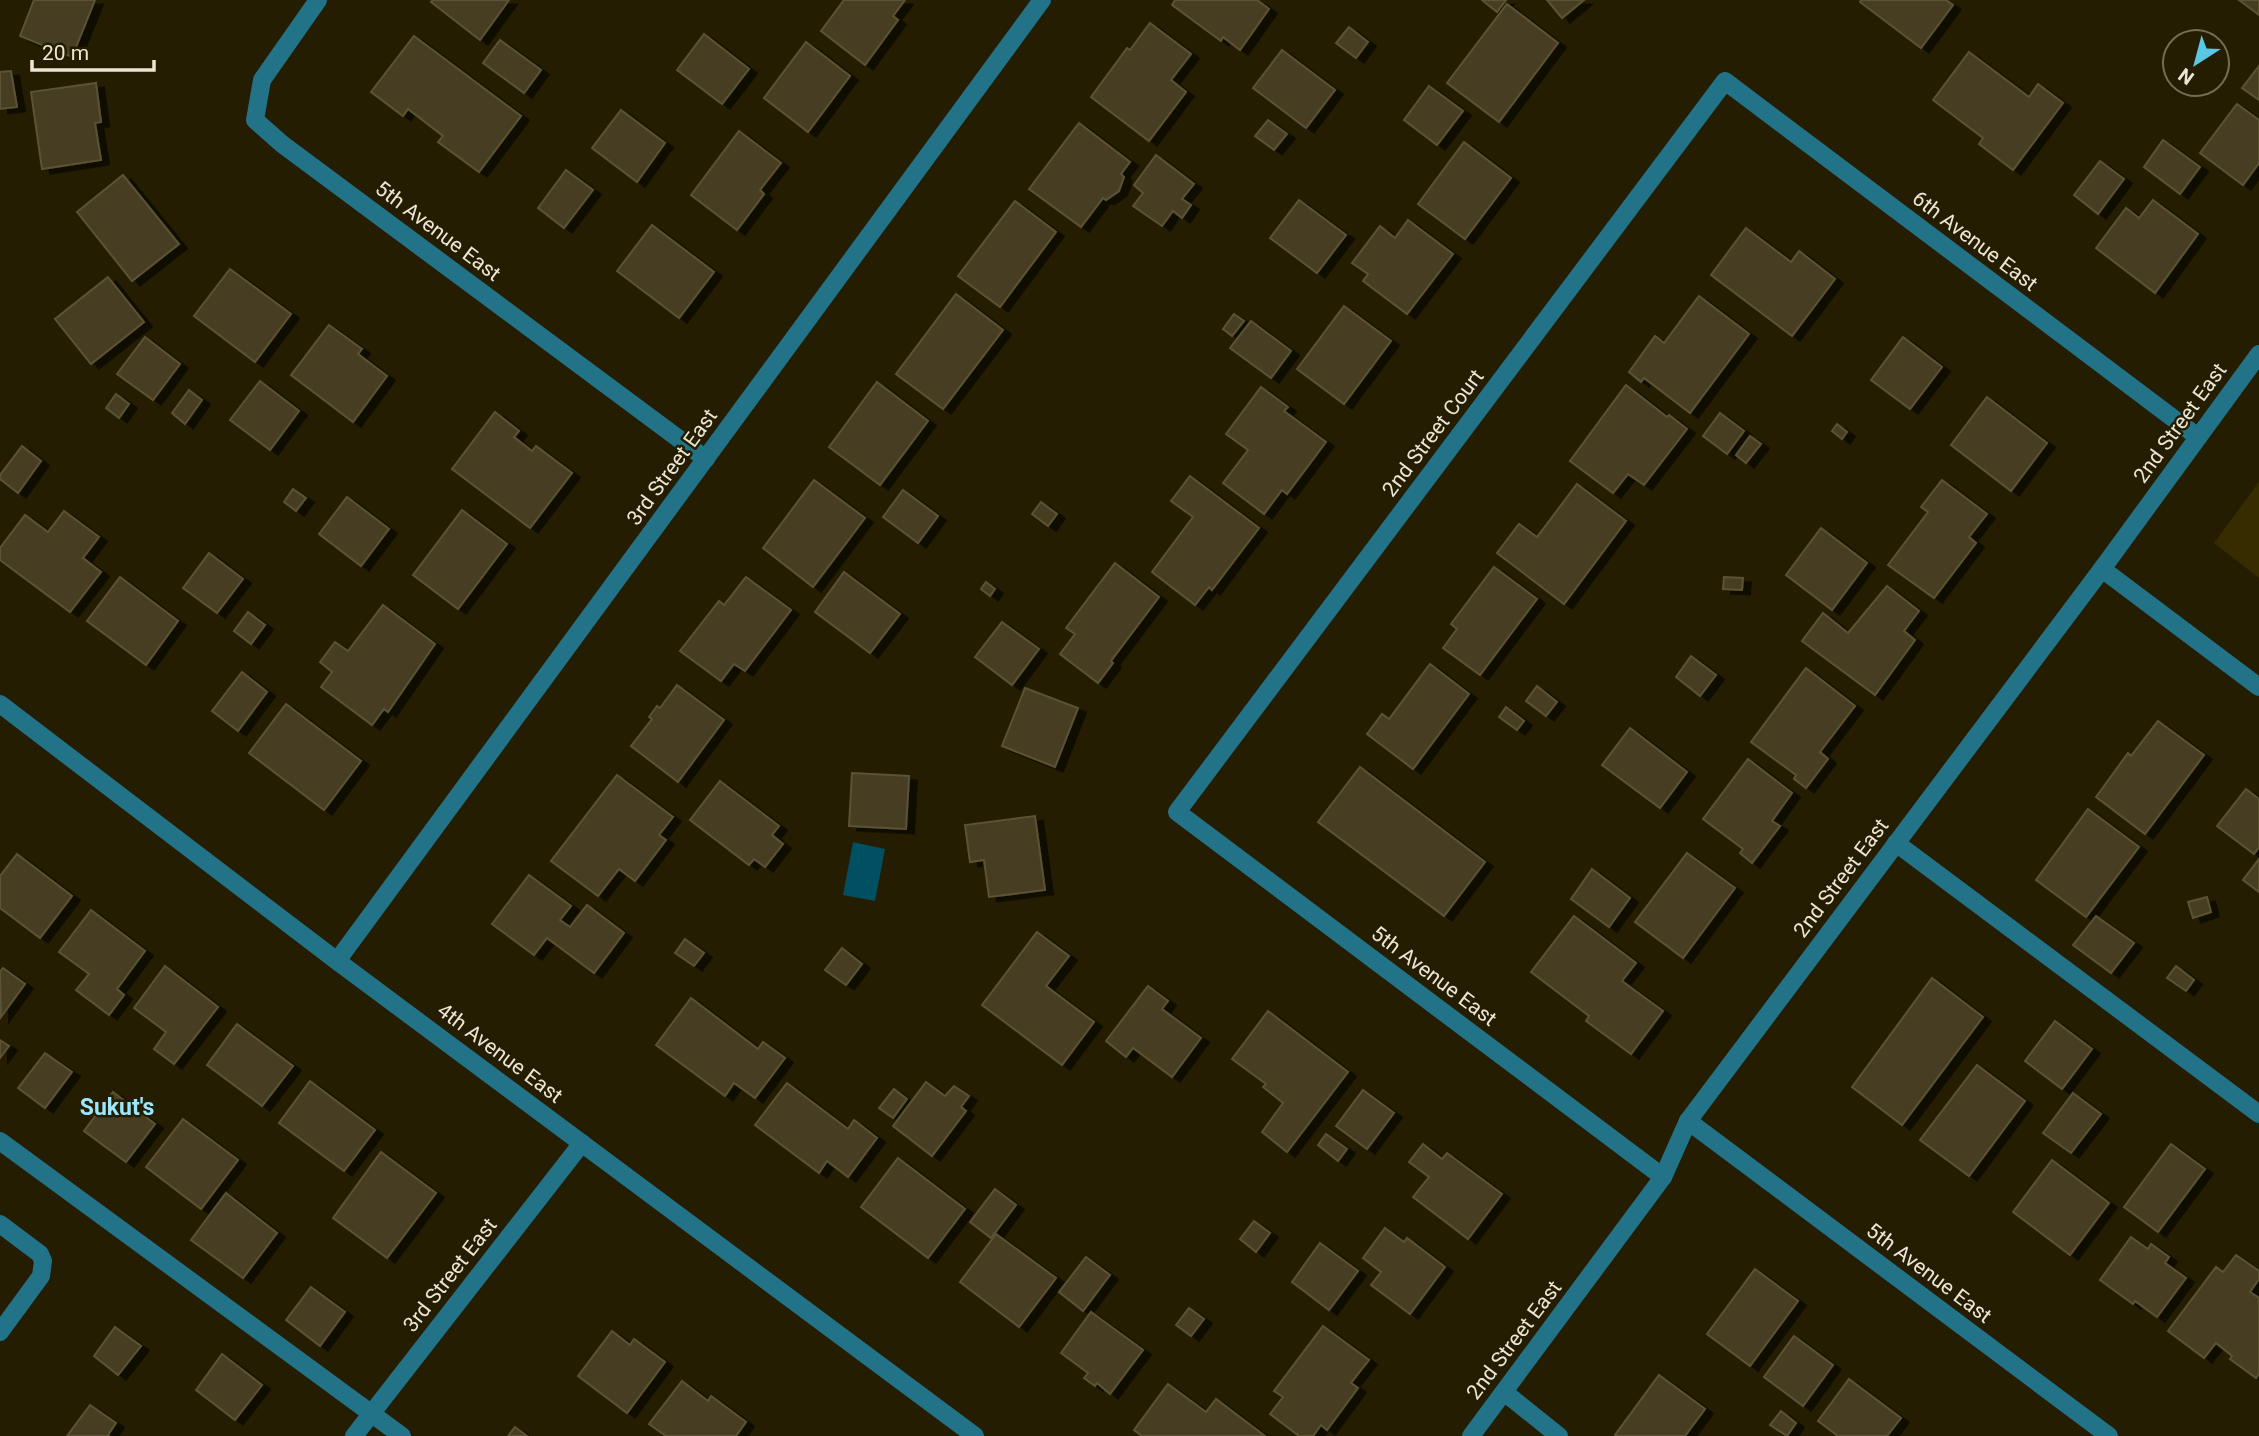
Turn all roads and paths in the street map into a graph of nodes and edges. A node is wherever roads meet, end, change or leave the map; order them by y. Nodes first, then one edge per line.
1 (318, 0) edge
2 (1042, 0) edge
3 (1725, 81) joint
4 (2259, 354) edge
5 (2198, 437) junction
6 (706, 459) junction
7 (2102, 569) junction
8 (2259, 687) edge
9 (0, 704) edge
10 (1177, 812) joint
11 (1896, 843) junction
12 (337, 961) junction
13 (2259, 1114) edge
14 (1688, 1121) junction
15 (0, 1141) edge
16 (582, 1143) junction
17 (1663, 1177) junction
18 (0, 1224) edge
19 (0, 1332) edge
20 (1504, 1392) junction
21 (370, 1413) junction
22 (354, 1436) edge
23 (402, 1436) edge
24 (975, 1436) edge
25 (1471, 1436) edge
26 (1559, 1436) edge
27 (2109, 1436) edge

1 - 6 street, 5th Avenue East
2 - 6 street, 3rd Street East
3 - 5 street, 6th Avenue East
3 - 10 street, 2nd Street Court
4 - 5 street, 2nd Street East
5 - 7 street, 2nd Street East
6 - 12 street, 3rd Street East
7 - 8 street
7 - 11 street, 2nd Street East
9 - 12 street, 4th Avenue East
10 - 17 street, 5th Avenue East
11 - 13 street
11 - 14 street, 2nd Street East
12 - 16 street, 4th Avenue East
14 - 17 street, 2nd Street East
14 - 27 street, 5th Avenue East
15 - 21 street
16 - 21 street, 3rd Street East
16 - 24 street, 4th Avenue East
17 - 20 street, 2nd Street East
18 - 19 street
20 - 25 street, 2nd Street East
20 - 26 street
21 - 22 street, 3rd Street East
21 - 23 street

